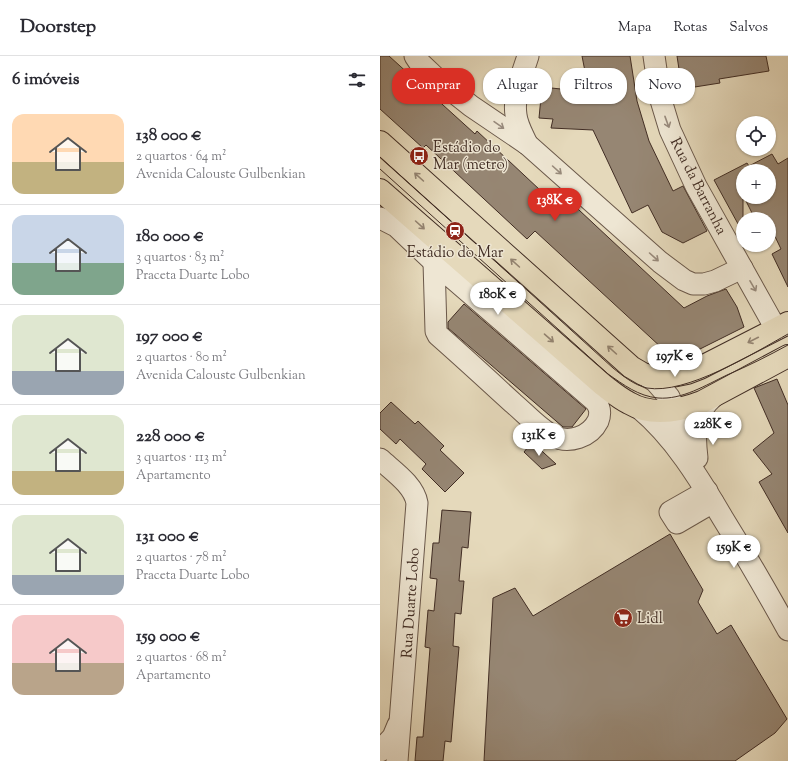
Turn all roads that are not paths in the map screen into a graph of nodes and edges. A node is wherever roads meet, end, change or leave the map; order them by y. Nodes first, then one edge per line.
1 (415, 56) edge
2 (528, 56) edge
3 (654, 56) edge
4 (380, 142) edge
5 (528, 144) junction
6 (380, 190) edge
7 (380, 218) edge
8 (434, 262) junction
9 (742, 268) junction
10 (782, 326) edge
11 (788, 356) edge
12 (643, 374) junction
13 (714, 396) junction
14 (639, 408) junction
15 (674, 410) junction
16 (380, 459) edge
17 (710, 497) junction
18 (788, 630) edge
19 (402, 713) junction
20 (380, 751) edge
21 (397, 761) edge

1 -> 5 street
2 - 5 street
3 -> 9 street, Rua da Barranha
12 -> 4 main road
5 -> 9 street
6 -> 14 main road
7 - 8 street
8 - 8 street
9 -> 10 street, Rua da Barranha
10 -> 12 main road
11 - 13 main road
12 - 15 street
13 - 15 main road
13 - 17 street
14 - 15 main road
14 - 17 street
15 - 17 street
16 - 19 street, Rua Duarte Lobo
17 - 18 street
19 - 20 street
19 - 21 street, Rua Duarte Lobo

